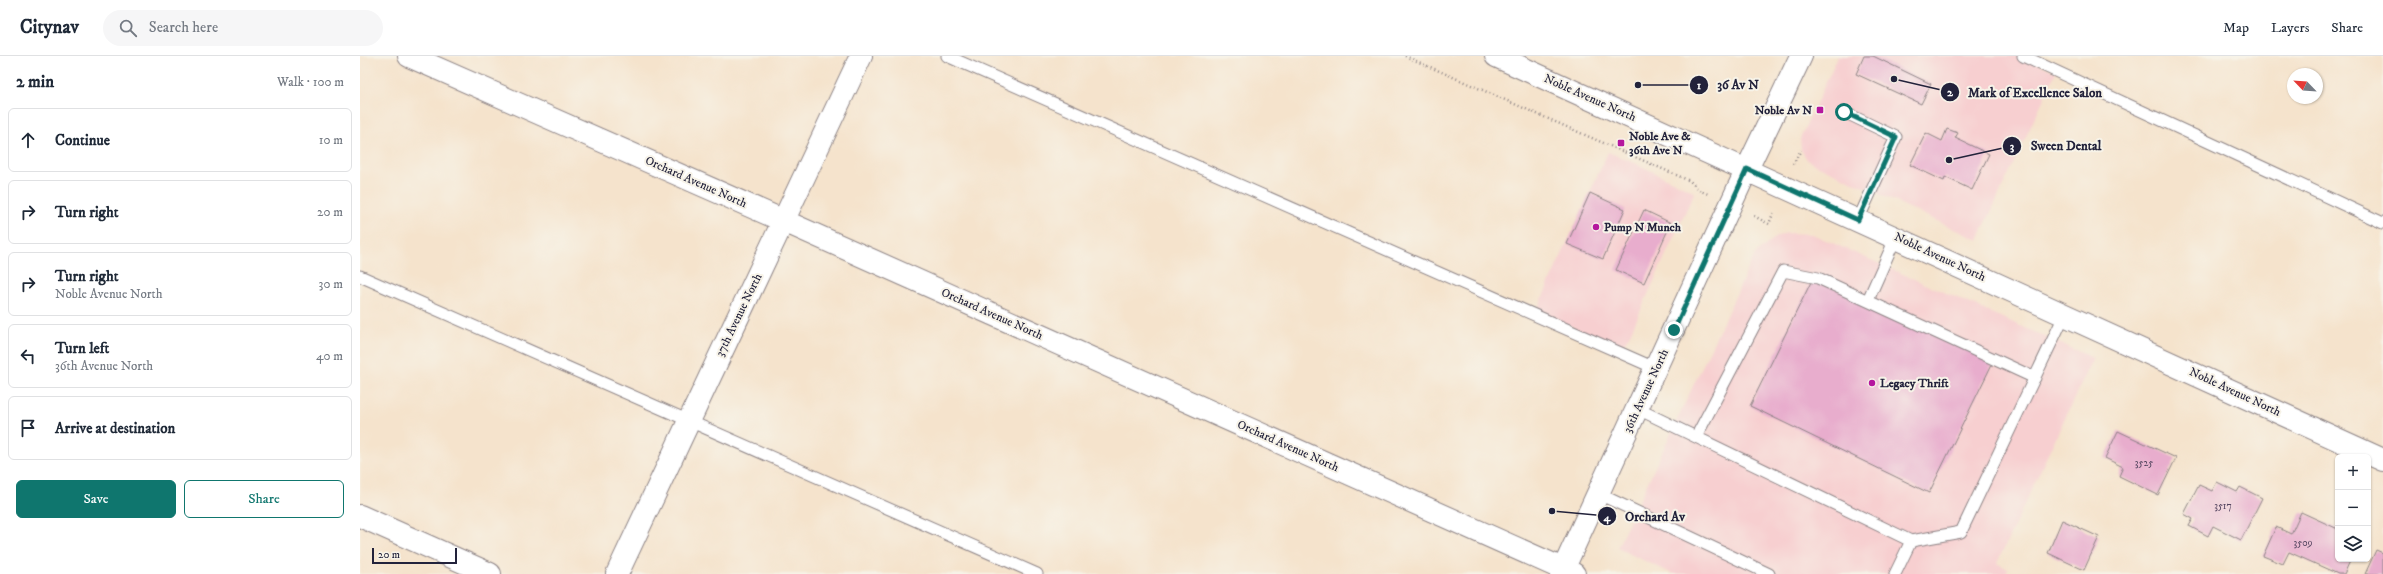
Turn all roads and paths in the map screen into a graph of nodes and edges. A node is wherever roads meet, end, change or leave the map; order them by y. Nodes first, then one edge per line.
1 (409, 56) edge
2 (861, 56) edge
3 (947, 56) edge
4 (1406, 56) edge
5 (1496, 56) edge
6 (1802, 56) edge
7 (2023, 56) edge
8 (1844, 112) dead end
9 (1747, 169) junction
10 (1700, 190) dead end
11 (1858, 220) junction
12 (784, 221) junction
13 (2383, 223) edge
14 (1896, 237) junction
15 (360, 276) edge
16 (1868, 300) junction
17 (2065, 314) junction
18 (1657, 369) junction
19 (2035, 378) junction
20 (1638, 409) junction
21 (689, 420) junction
22 (1696, 437) junction
23 (2383, 460) edge
24 (1599, 494) junction
25 (360, 516) edge
26 (1911, 541) junction
27 (1566, 572) edge
28 (490, 574) edge
29 (617, 574) edge
30 (1037, 574) edge
31 (1769, 574) edge
32 (1895, 574) edge

1 - 12 street, Orchard Avenue North
2 - 12 street, 37th Avenue North
3 - 18 lane
4 - 10 path
5 - 9 street, Noble Avenue North
6 - 9 street, 36th Avenue North
7 - 13 lane
8 - 11 lane
9 - 11 street, Noble Avenue North
9 - 18 street, 36th Avenue North
11 - 14 street, Noble Avenue North
12 - 21 street, 37th Avenue North
12 - 27 street, Orchard Avenue North
14 - 16 lane
14 - 17 street, Noble Avenue North
15 - 21 lane
16 - 19 lane
16 - 22 lane
17 - 19 lane
17 - 23 street, Noble Avenue North
18 - 20 street, 36th Avenue North
19 - 26 lane
20 - 22 lane
20 - 24 street, 36th Avenue North
21 - 29 street, 37th Avenue North
21 - 30 lane
22 - 26 lane
24 - 27 street, 36th Avenue North
24 - 31 lane
25 - 28 street
26 - 32 lane

